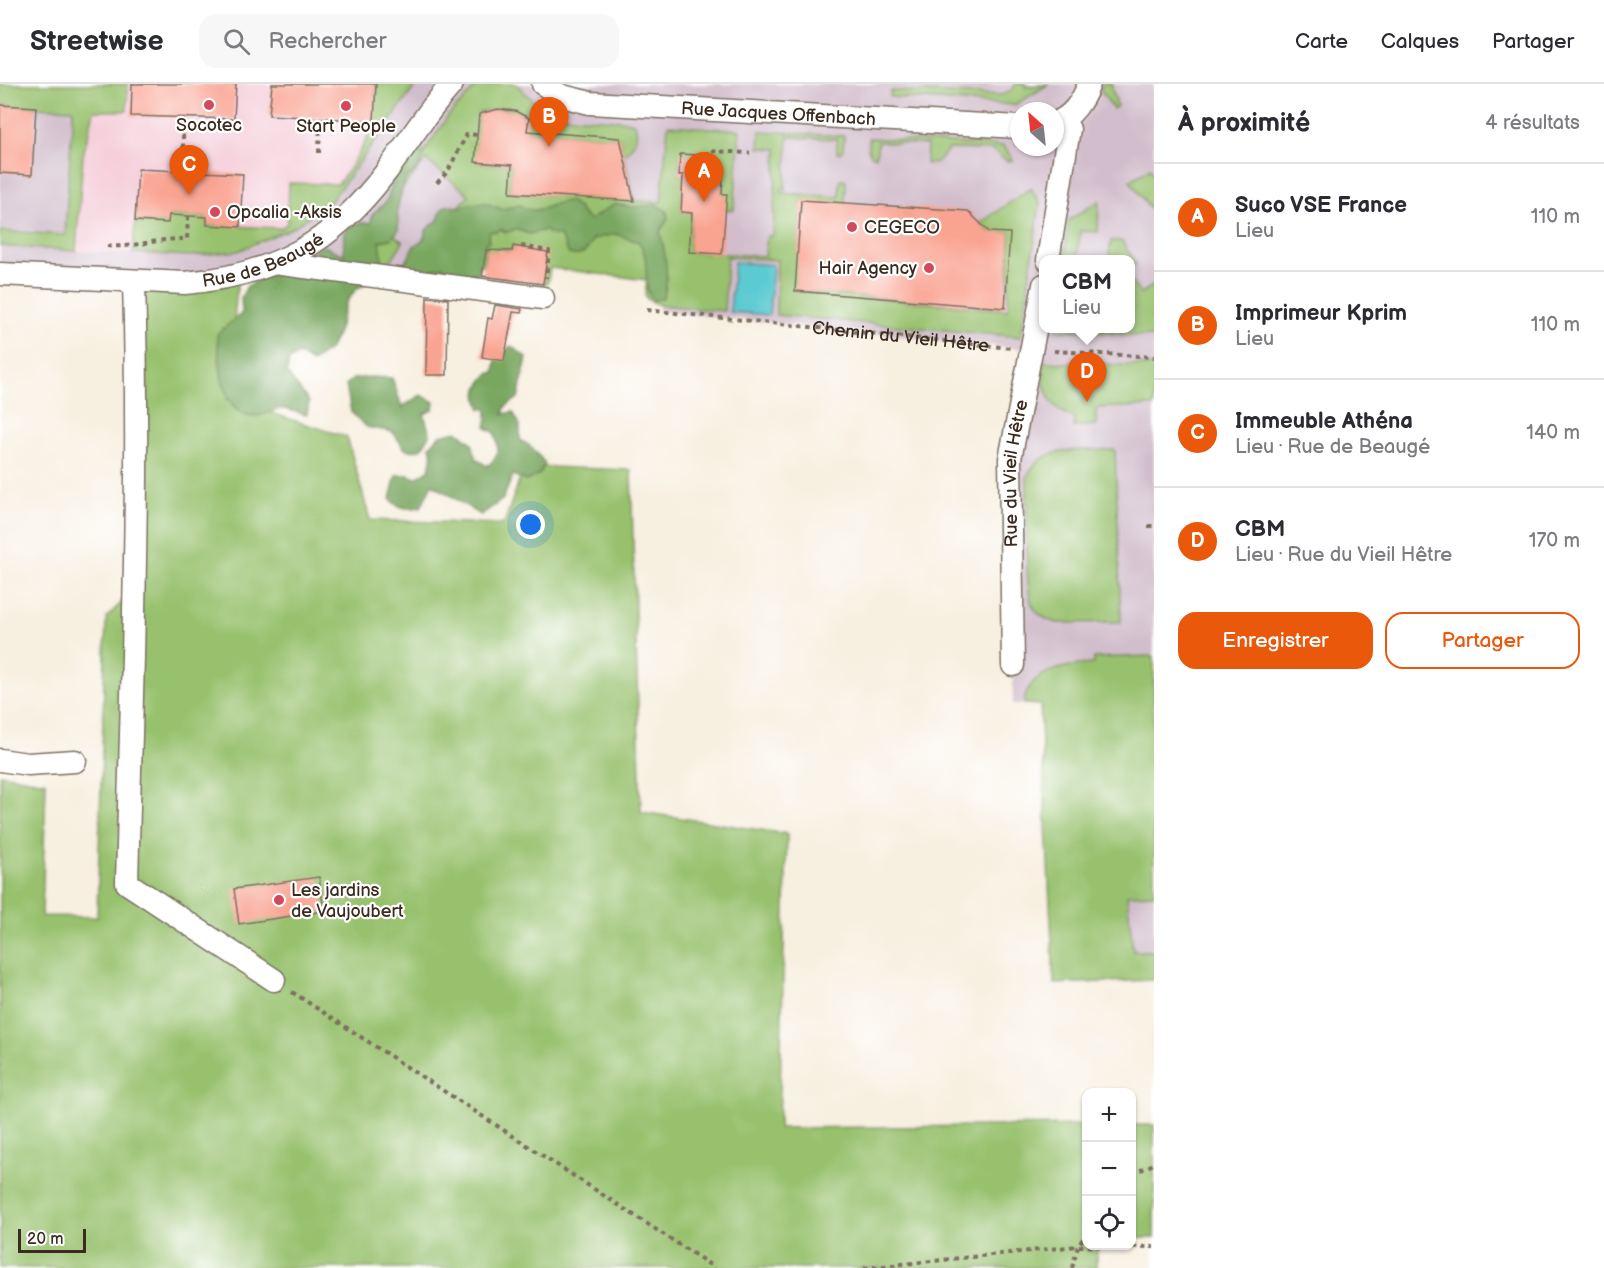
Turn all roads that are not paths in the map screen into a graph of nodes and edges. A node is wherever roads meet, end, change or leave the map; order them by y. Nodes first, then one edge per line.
1 (452, 84) edge
2 (543, 84) edge
3 (1089, 84) edge
4 (1064, 115) edge
5 (1064, 125) edge
6 (1010, 126) edge
7 (1049, 255) edge
8 (274, 263) junction
9 (0, 274) edge
10 (134, 283) junction
11 (543, 298) road end
12 (1039, 312) edge
13 (1013, 665) dead end
14 (0, 760) edge
15 (75, 761) dead end
16 (273, 980) road end

1 - 8 street, Rue de Beaugé
2 - 6 street, Rue Jacques Offenbach
3 - 4 street
5 - 7 street
8 - 10 street, Rue de Beaugé
8 - 11 street
9 - 10 street, Rue de Beaugé
10 - 16 street
12 - 13 street, Rue du Vieil Hêtre
14 - 15 street

